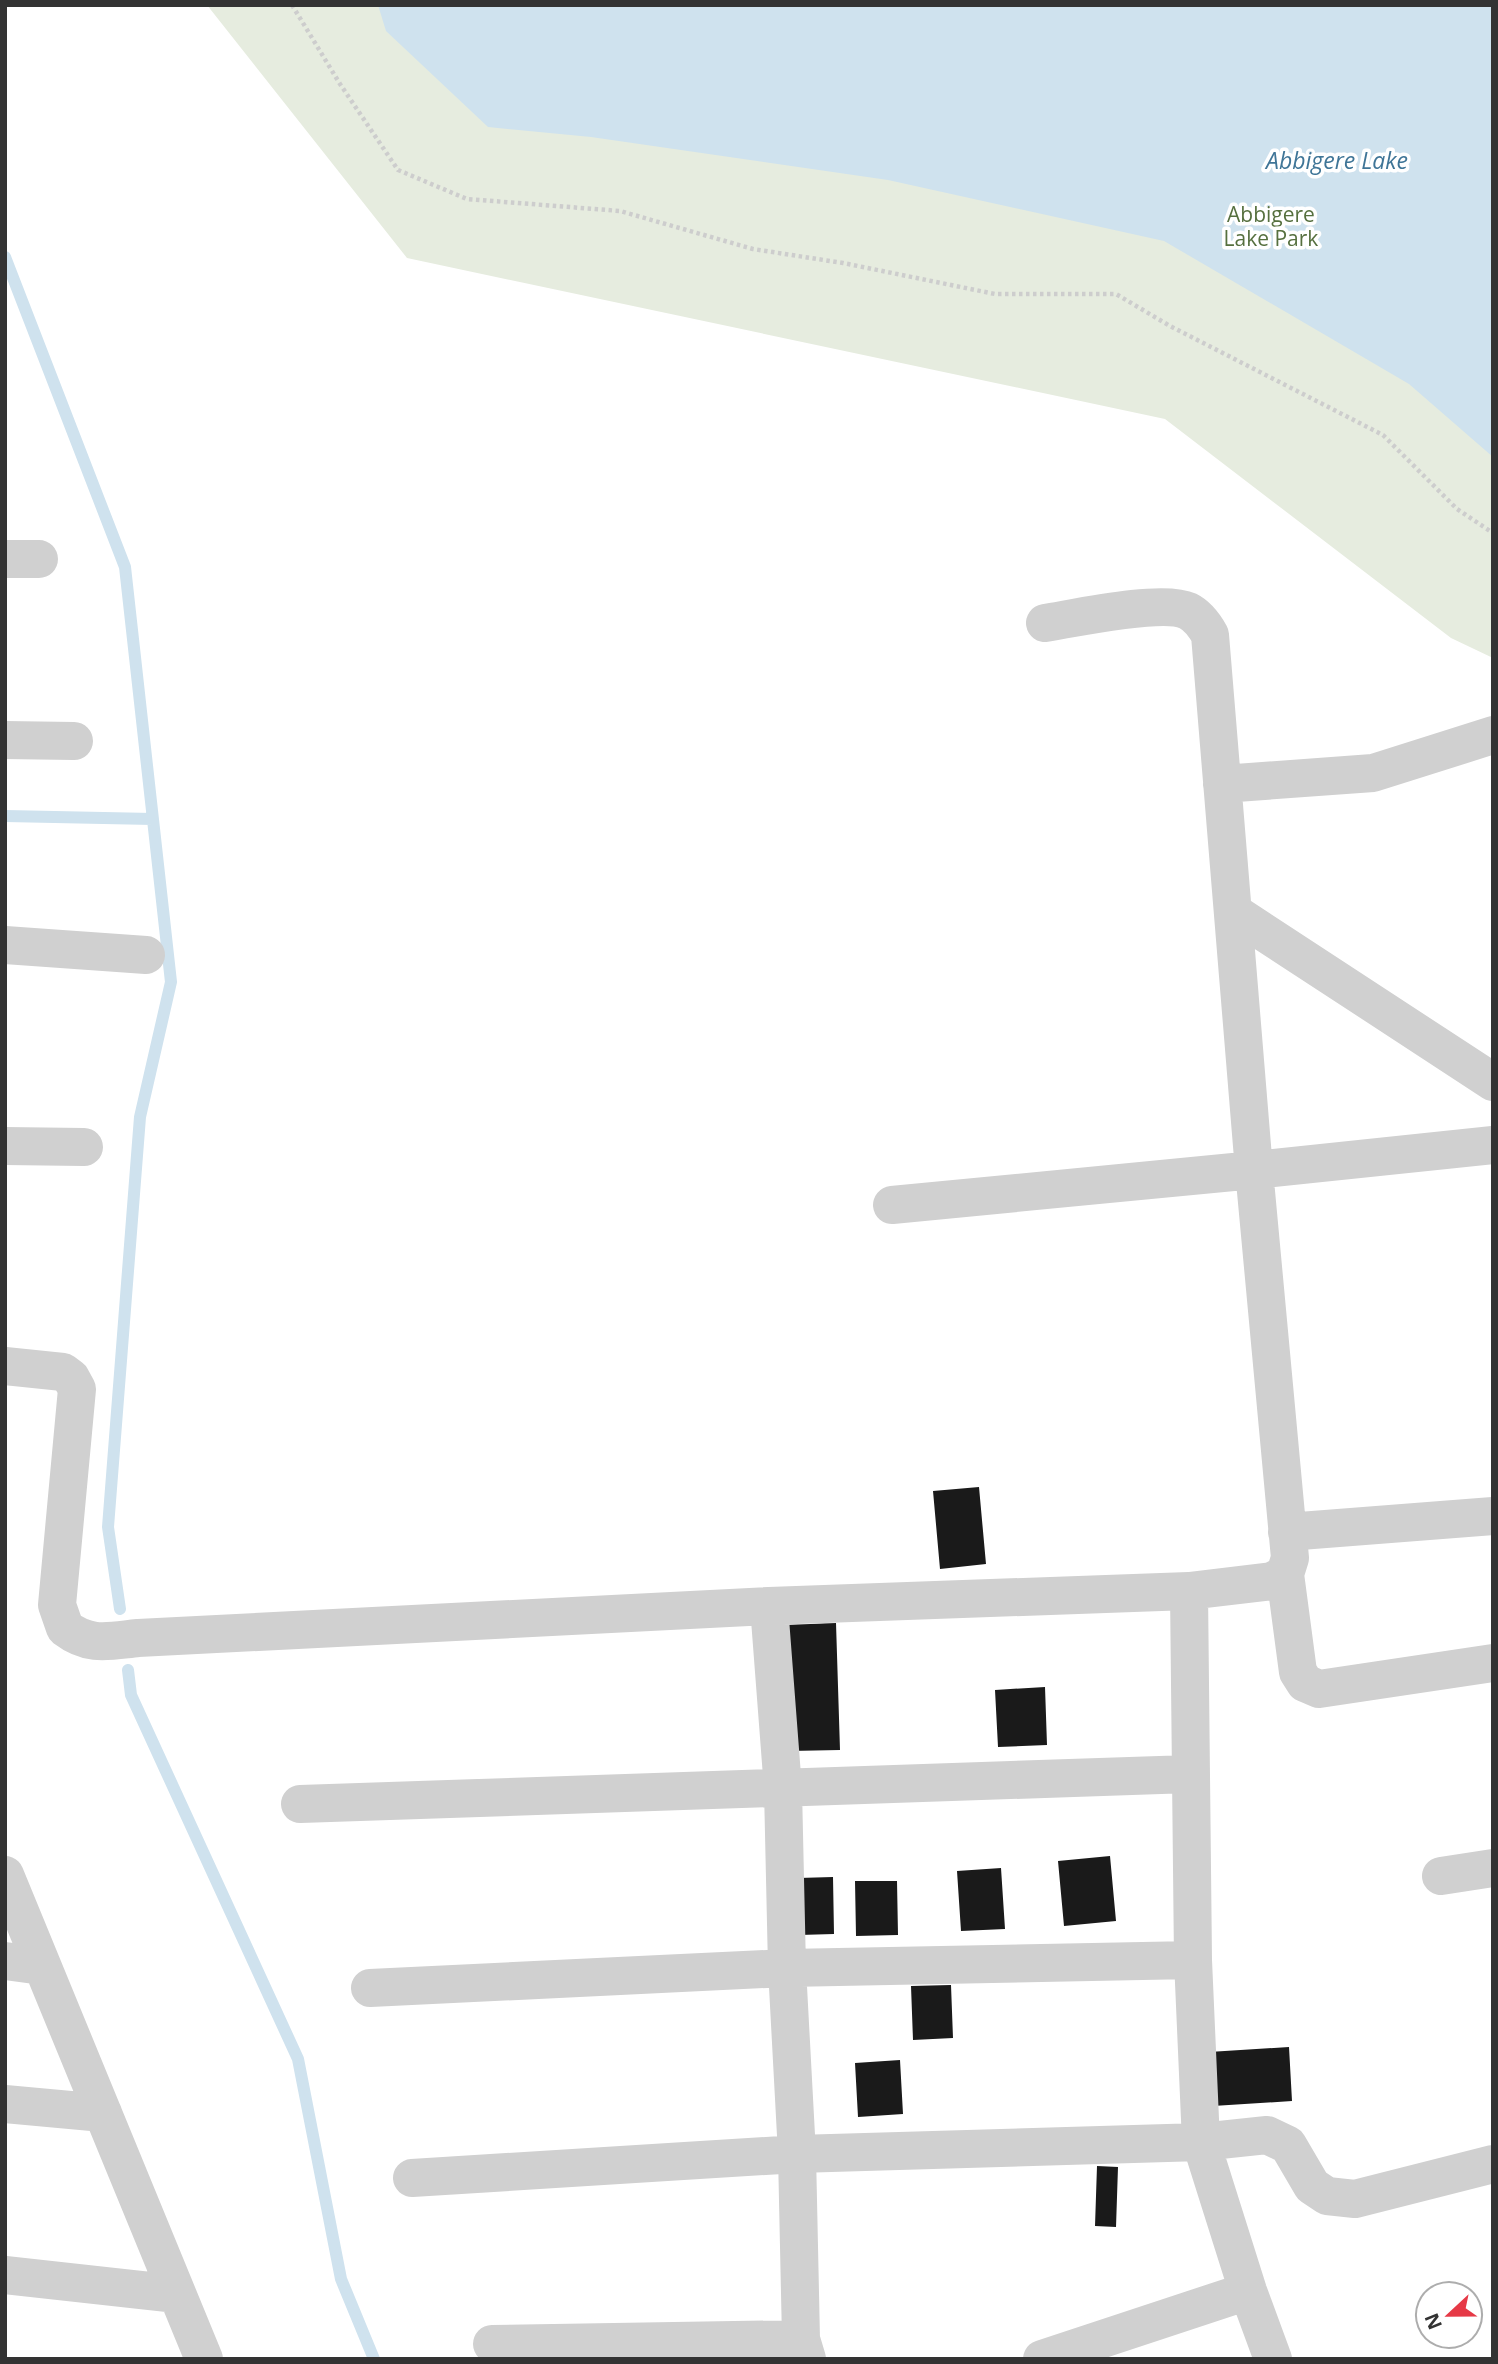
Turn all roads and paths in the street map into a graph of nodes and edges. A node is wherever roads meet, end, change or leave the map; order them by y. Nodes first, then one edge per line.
1 (292, 5) edge
2 (1493, 533) edge
3 (1045, 622) dead end
4 (1493, 735) edge
5 (5, 740) edge
6 (74, 741) dead end
7 (1222, 784) junction
8 (1233, 912) junction
9 (5, 945) edge
10 (146, 955) dead end
11 (1493, 1082) edge
12 (1493, 1145) edge
13 (5, 1146) edge
14 (84, 1147) dead end
15 (1254, 1170) junction
16 (892, 1205) dead end
17 (5, 1366) edge
18 (1493, 1516) edge
19 (1287, 1532) junction
20 (1285, 1574) junction
21 (1189, 1591) junction
22 (769, 1606) junction
23 (1493, 1663) edge
24 (1190, 1774) junction
25 (783, 1789) junction
26 (300, 1804) dead end
27 (1493, 1868) edge
28 (5, 1875) edge
29 (1441, 1875) dead end
30 (1193, 1960) junction
31 (5, 1961) edge
32 (42, 1966) junction
33 (787, 1968) junction
34 (370, 1988) dead end
35 (5, 2104) edge
36 (103, 2113) junction
37 (1201, 2142) junction
38 (797, 2154) junction
39 (1493, 2164) edge
40 (412, 2178) dead end
41 (5, 2275) edge
42 (1248, 2291) junction
43 (177, 2294) junction
44 (492, 2344) dead end
45 (804, 2349) edge
46 (204, 2359) edge
47 (1042, 2359) edge
48 (1273, 2359) edge

1 - 2 path
3 - 7 street
4 - 7 street
5 - 6 street
7 - 8 street
8 - 11 street
8 - 15 street
9 - 10 street
12 - 15 street
13 - 14 street
15 - 16 street
15 - 19 street
17 - 22 street
18 - 19 street
19 - 20 street
20 - 21 street
20 - 23 street
21 - 22 street
21 - 24 street
22 - 25 street
24 - 25 street
24 - 30 street
25 - 26 street
25 - 33 street
27 - 29 street
28 - 32 street
30 - 33 street
30 - 37 street
31 - 32 street
32 - 36 street
33 - 34 street
33 - 38 street
35 - 36 street
36 - 43 street
37 - 38 street
37 - 39 street
37 - 42 street
38 - 40 street
38 - 45 street
41 - 43 street
42 - 47 street
42 - 48 street
43 - 46 street
44 - 45 street

